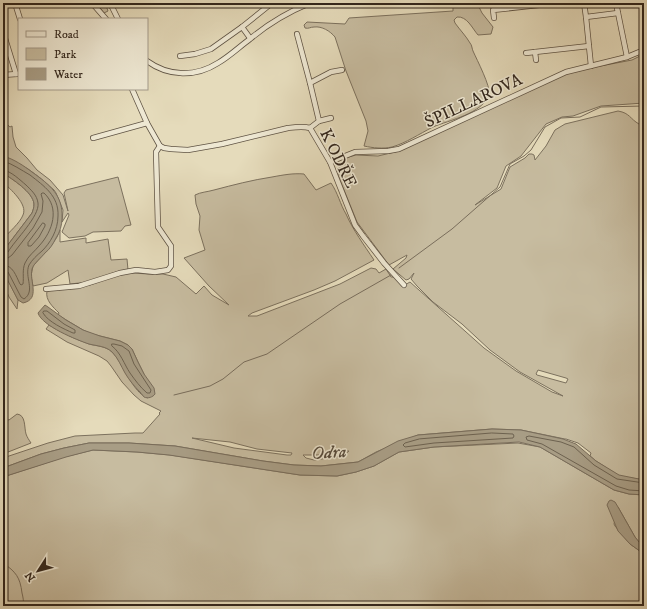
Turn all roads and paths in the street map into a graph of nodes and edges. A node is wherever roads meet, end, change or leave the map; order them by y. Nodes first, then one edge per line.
1 (15, 3) edge
2 (92, 3) edge
3 (110, 3) edge
4 (272, 3) edge
5 (310, 3) edge
6 (557, 3) edge
7 (584, 3) edge
8 (616, 3) edge
9 (618, 13) junction
10 (586, 17) junction
11 (20, 18) edge
12 (105, 18) edge
13 (118, 18) edge
14 (494, 18) dead end
15 (242, 27) junction
16 (3, 32) edge
17 (297, 34) dead end
18 (250, 38) junction
19 (589, 46) junction
20 (644, 50) edge
21 (535, 52) junction
22 (526, 53) dead end
23 (180, 56) dead end
24 (627, 57) junction
25 (536, 60) dead end
26 (148, 62) edge
27 (591, 66) junction
28 (342, 70) dead end
29 (18, 74) edge
30 (3, 75) edge
31 (310, 83) junction
32 (132, 90) edge
33 (331, 118) dead end
34 (319, 121) junction
35 (148, 123) junction
36 (310, 128) junction
37 (93, 138) dead end
38 (160, 146) junction
39 (330, 162) junction
40 (404, 285) dead end
41 (46, 289) dead end

1 - 11 street
2 - 12 street
3 - 13 street
4 - 15 street
5 - 18 street
6 - 14 street
7 - 10 street
8 - 9 street
9 - 10 street
9 - 24 street
10 - 19 street
15 - 18 street
15 - 23 street
16 - 29 street
17 - 31 street
18 - 26 street
19 - 21 street
19 - 27 street
20 - 24 street, ŠPILLAROVA
21 - 22 street
21 - 25 street
24 - 27 street, ŠPILLAROVA
27 - 39 street, ŠPILLAROVA
28 - 31 street
29 - 30 street
31 - 34 street
32 - 35 street
33 - 34 street
34 - 36 street
35 - 37 street
35 - 38 street
36 - 38 street, K ODŘE
36 - 39 street, K ODŘE
38 - 41 street
39 - 40 street, K ODŘE

